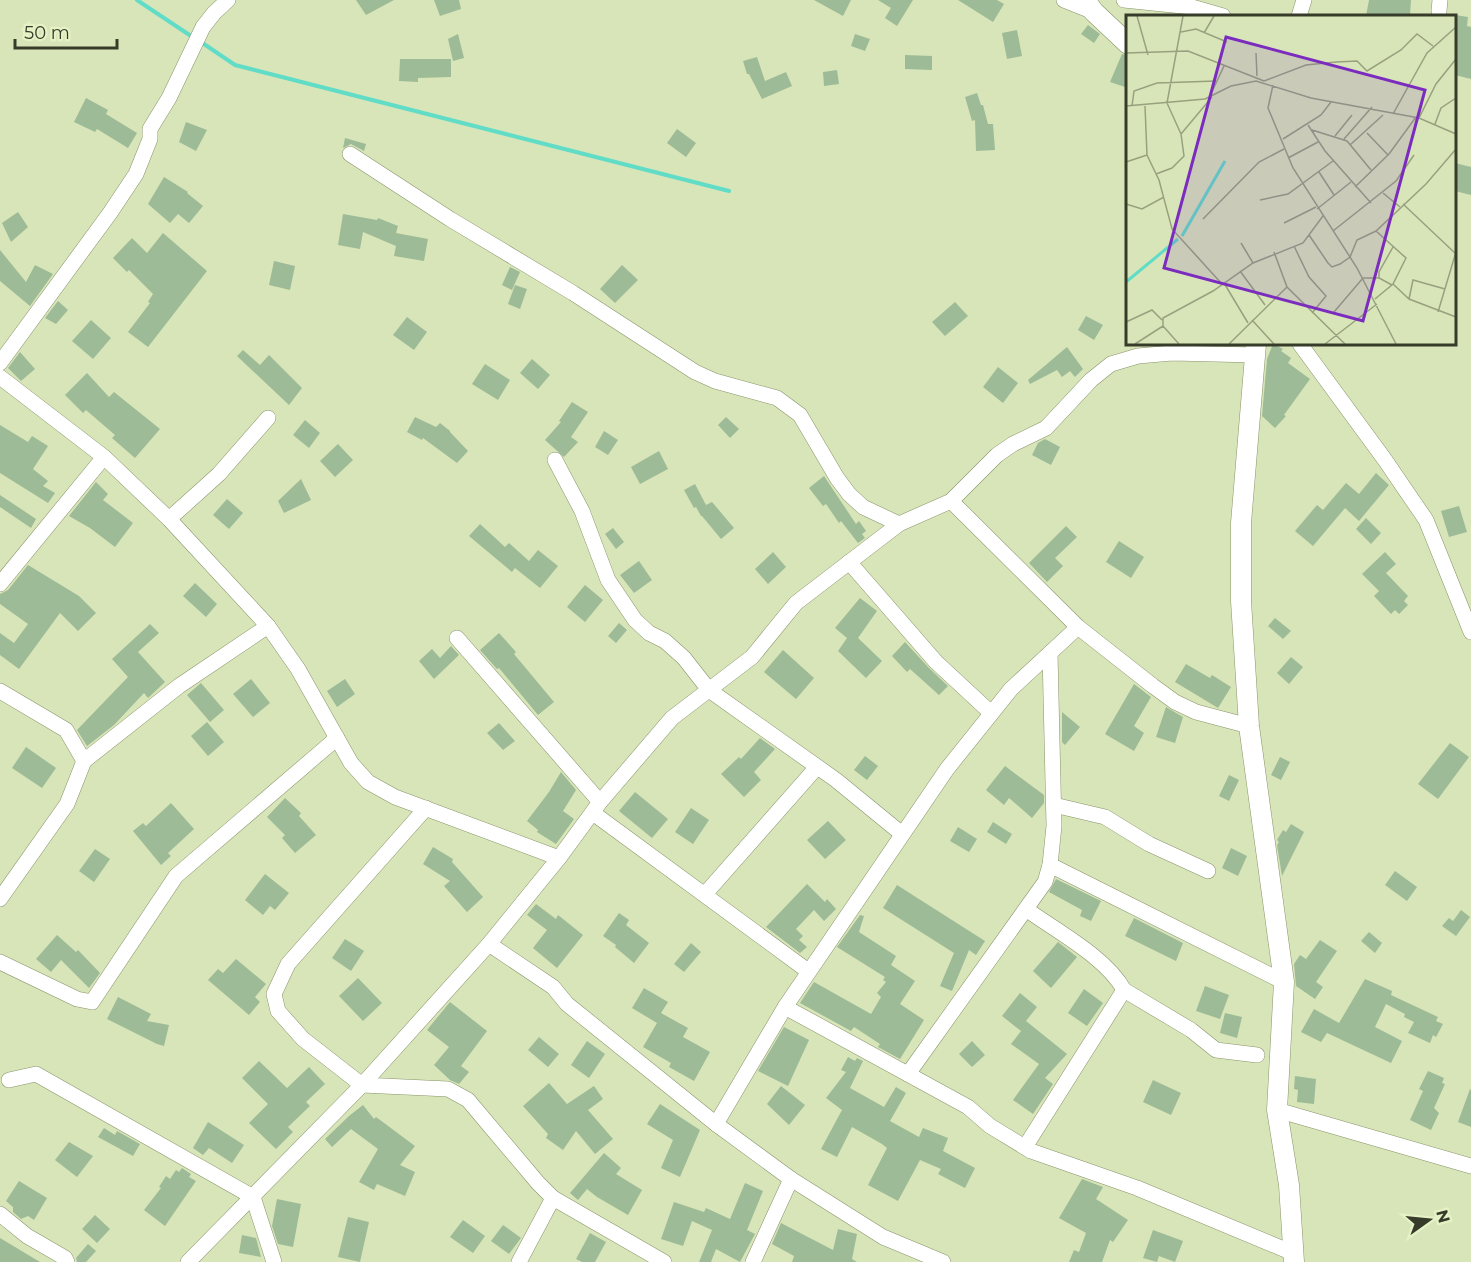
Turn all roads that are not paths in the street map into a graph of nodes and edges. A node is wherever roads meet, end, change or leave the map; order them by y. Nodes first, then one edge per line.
1 (228, 0) edge
2 (1064, 0) edge
3 (1124, 0) edge
4 (1304, 0) edge
5 (1191, 4) edge
6 (1089, 6) edge
7 (1220, 15) edge
8 (1299, 15) edge
9 (1126, 42) edge
10 (351, 154) dead end
11 (1301, 345) edge
12 (1255, 349) edge
13 (0, 363) edge
14 (2, 381) edge
15 (268, 418) dead end
16 (104, 457) junction
17 (555, 460) dead end
18 (951, 501) junction
19 (169, 519) junction
20 (899, 524) junction
21 (849, 562) junction
22 (0, 584) edge
23 (268, 626) junction
24 (1078, 627) junction
25 (1471, 632) edge
26 (457, 638) dead end
27 (1050, 653) junction
28 (709, 690) junction
29 (0, 691) edge
30 (992, 713) junction
31 (1249, 726) junction
32 (337, 738) junction
33 (84, 761) junction
34 (817, 767) junction
35 (1054, 805) junction
36 (426, 808) junction
37 (596, 808) junction
38 (902, 834) junction
39 (559, 858) junction
40 (1050, 865) junction
41 (1208, 871) dead end
42 (705, 894) junction
43 (0, 899) edge
44 (1026, 909) junction
45 (489, 944) junction
46 (0, 962) edge
47 (803, 967) junction
48 (1284, 982) junction
49 (1124, 990) junction
50 (785, 1007) junction
51 (1257, 1055) dead end
52 (908, 1074) junction
53 (9, 1080) dead end
54 (362, 1085) junction
55 (1277, 1110) junction
56 (716, 1124) junction
57 (1025, 1147) junction
58 (1471, 1166) edge
59 (790, 1179) junction
60 (253, 1197) junction
61 (554, 1198) junction
62 (0, 1214) edge
63 (1294, 1258) edge
64 (67, 1262) edge
65 (188, 1262) edge
66 (274, 1262) edge
67 (519, 1262) edge
68 (664, 1262) edge
69 (753, 1262) edge
70 (943, 1262) edge

1 - 13 street
2 - 6 street
3 - 5 street
4 - 8 street
5 - 7 street
6 - 9 street
10 - 20 street
11 - 25 street
12 - 18 street
12 - 31 street
14 - 16 street
15 - 19 street
16 - 19 street
16 - 22 street
17 - 28 street
18 - 20 street
18 - 24 street
19 - 23 street
20 - 21 street
21 - 28 street
21 - 30 street
23 - 32 street
23 - 33 street
24 - 27 street
24 - 31 street
26 - 37 street
27 - 30 street
27 - 35 street
28 - 34 street
28 - 37 street
29 - 33 street
30 - 38 street
31 - 48 street
32 - 36 street
32 - 46 street
33 - 43 street
34 - 38 street
34 - 42 street
35 - 40 street
35 - 41 street
36 - 39 street
36 - 54 street
37 - 39 street
37 - 42 street
38 - 47 street
39 - 45 street
40 - 44 street
40 - 48 street
42 - 47 street
44 - 49 street
44 - 52 street
45 - 54 street
45 - 56 street
47 - 50 street
48 - 55 street
49 - 51 street
49 - 57 street
50 - 52 street
50 - 56 street
52 - 57 street
53 - 60 street
54 - 60 street
54 - 61 street
55 - 58 street
55 - 63 street
56 - 59 street
57 - 63 street
59 - 69 street
59 - 70 street
60 - 65 street
60 - 66 street
61 - 67 street
61 - 68 street
62 - 64 street

